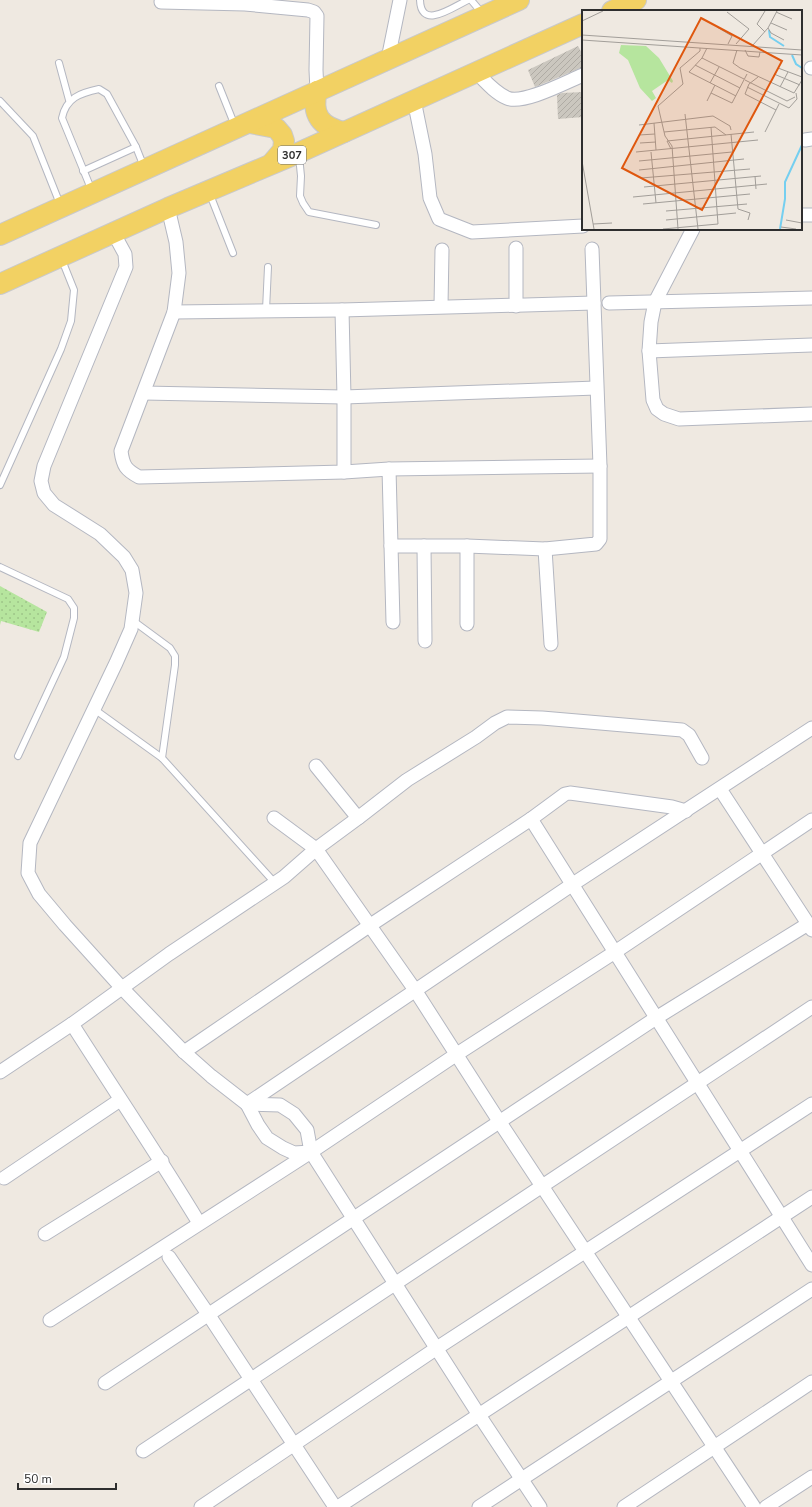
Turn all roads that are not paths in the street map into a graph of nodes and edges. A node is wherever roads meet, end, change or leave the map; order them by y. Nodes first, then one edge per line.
1 (400, 0) edge
2 (420, 0) edge
3 (468, 0) edge
4 (471, 0) edge
5 (519, 0) edge
6 (636, 0) edge
7 (185, 1) edge
8 (161, 2) dead end
9 (219, 2) edge
10 (614, 10) edge
11 (484, 16) junction
12 (582, 24) edge
13 (388, 59) junction
14 (59, 63) dead end
15 (476, 72) junction
16 (582, 75) edge
17 (219, 86) dead end
18 (317, 91) junction
19 (69, 100) junction
20 (414, 100) junction
21 (0, 101) edge
22 (243, 126) junction
23 (344, 132) junction
24 (136, 147) junction
25 (298, 153) junction
26 (272, 163) junction
27 (83, 171) junction
28 (145, 171) junction
29 (209, 191) junction
30 (93, 194) junction
31 (62, 208) junction
32 (168, 208) junction
33 (376, 226) dead end
34 (582, 226) edge
35 (692, 230) edge
36 (113, 232) junction
37 (0, 235) edge
38 (516, 248) dead end
39 (592, 249) dead end
40 (442, 250) dead end
41 (233, 252) dead end
42 (60, 256) junction
43 (268, 267) dead end
44 (0, 284) edge
45 (812, 298) edge
46 (655, 302) junction
47 (594, 303) junction
48 (609, 303) dead end
49 (441, 306) junction
50 (516, 306) junction
51 (266, 310) junction
52 (342, 310) junction
53 (174, 312) junction
54 (812, 345) edge
55 (649, 351) junction
56 (596, 388) junction
57 (144, 393) junction
58 (344, 396) junction
59 (812, 414) edge
60 (600, 466) junction
61 (389, 469) junction
62 (344, 472) junction
63 (0, 485) edge
64 (391, 546) junction
65 (424, 546) junction
66 (467, 546) junction
67 (545, 549) junction
68 (0, 567) edge
69 (132, 620) junction
70 (393, 622) dead end
71 (467, 624) dead end
72 (425, 641) dead end
73 (551, 644) dead end
74 (94, 709) junction
75 (812, 728) edge
76 (18, 756) dead end
77 (162, 758) junction
78 (702, 758) dead end
79 (316, 766) dead end
80 (720, 789) junction
81 (686, 811) junction
82 (274, 818) dead end
83 (358, 818) junction
84 (531, 819) junction
85 (812, 820) edge
86 (316, 849) junction
87 (763, 852) junction
88 (275, 883) junction
89 (573, 884) junction
90 (369, 926) junction
91 (810, 927) edge
92 (615, 952) junction
93 (121, 987) junction
94 (415, 990) junction
95 (812, 1007) edge
96 (656, 1018) junction
97 (72, 1024) junction
98 (184, 1052) junction
99 (457, 1054) junction
100 (0, 1072) edge
101 (698, 1084) junction
102 (120, 1100) junction
103 (247, 1104) junction
104 (812, 1104) edge
105 (499, 1121) junction
106 (740, 1150) junction
107 (311, 1152) junction
108 (162, 1161) junction
109 (4, 1178) dead end
110 (542, 1186) junction
111 (812, 1197) edge
112 (782, 1217) junction
113 (353, 1218) junction
114 (199, 1223) junction
115 (45, 1234) dead end
116 (585, 1252) junction
117 (169, 1257) dead end
118 (812, 1265) edge
119 (395, 1284) junction
120 (812, 1289) edge
121 (208, 1314) junction
122 (628, 1317) junction
123 (50, 1320) dead end
124 (437, 1348) junction
125 (251, 1379) junction
126 (671, 1382) junction
127 (812, 1382) edge
128 (105, 1383) dead end
129 (479, 1415) junction
130 (294, 1445) junction
131 (714, 1447) junction
132 (143, 1451) dead end
133 (812, 1477) edge
134 (522, 1479) junction
135 (201, 1507) edge
136 (337, 1507) edge
137 (479, 1507) edge
138 (540, 1507) edge
139 (624, 1507) edge
140 (754, 1507) edge
141 (766, 1507) edge

1 - 13 street
2 - 3 lane
4 - 11 lane
5 - 11 main road
6 - 10 main road
7 - 8 street
7 - 9 street
9 - 18 street
11 - 13 main road
12 - 15 main road, 307
13 - 18 main road
14 - 19 lane
15 - 16 street
15 - 20 main road, 307
17 - 22 lane
18 - 22 main road
18 - 23 main road
19 - 24 lane
19 - 27 lane
20 - 23 main road, 307
20 - 34 street
21 - 31 lane
22 - 26 main road
22 - 28 main road
23 - 25 main road, 307
24 - 27 lane
24 - 28 lane
25 - 26 main road, 307
25 - 33 lane
26 - 29 main road, 307
27 - 30 lane
28 - 30 main road
29 - 32 main road, 307
29 - 41 lane
30 - 31 main road
31 - 37 main road
32 - 36 main road, 307
32 - 53 street
35 - 46 street
36 - 42 main road, 307
36 - 69 street
38 - 50 street
39 - 47 street
40 - 49 street
42 - 44 main road, 307
42 - 63 lane
43 - 51 lane
45 - 46 street
46 - 48 street
46 - 55 street
47 - 50 street
47 - 56 street
49 - 50 street
49 - 52 street
51 - 52 street
51 - 53 street
52 - 58 street
53 - 57 street
54 - 55 street
55 - 59 street
56 - 58 street
56 - 60 street
57 - 58 street
57 - 62 street
58 - 62 street
60 - 61 street
60 - 67 street
61 - 62 street
61 - 64 street
64 - 65 street
64 - 70 street
65 - 66 street
65 - 72 street
66 - 67 street
66 - 71 street
67 - 73 street
68 - 76 lane
69 - 74 street
69 - 77 lane
74 - 77 lane
74 - 93 street
75 - 80 street
77 - 88 lane
78 - 83 street
79 - 83 street
80 - 81 street
80 - 87 street
81 - 84 street
81 - 89 street
82 - 86 street
83 - 86 street
84 - 89 street
84 - 90 street
85 - 87 street
86 - 88 street
86 - 90 street
87 - 91 street
87 - 92 street
88 - 93 street
89 - 92 street
89 - 94 street
90 - 94 street
90 - 98 street
91 - 96 street
92 - 96 street
92 - 99 street
93 - 97 street
93 - 98 street
94 - 99 street
94 - 103 street
95 - 101 street
96 - 101 street
96 - 105 street
97 - 100 street
97 - 102 street
98 - 103 street
99 - 105 street
99 - 107 street
101 - 106 street
101 - 110 street
102 - 108 street
102 - 109 street
103 - 107 street
103 - 107 street
104 - 106 street
105 - 110 street
105 - 113 street
106 - 112 street
106 - 116 street
107 - 113 street
107 - 114 street
108 - 114 street
108 - 115 street
110 - 116 street
110 - 119 street
111 - 112 street
112 - 118 street
112 - 122 street
113 - 119 street
113 - 121 street
114 - 123 street
116 - 122 street
116 - 124 street
117 - 121 street
119 - 124 street
119 - 125 street
120 - 126 street
121 - 125 street
121 - 128 street
122 - 126 street
122 - 129 street
124 - 129 street
124 - 130 street
125 - 130 street
125 - 132 street
126 - 131 street
126 - 134 street
127 - 131 street
129 - 134 street
129 - 136 street
130 - 135 street
130 - 136 street
131 - 139 street
131 - 140 street
133 - 141 street
134 - 137 street
134 - 138 street

